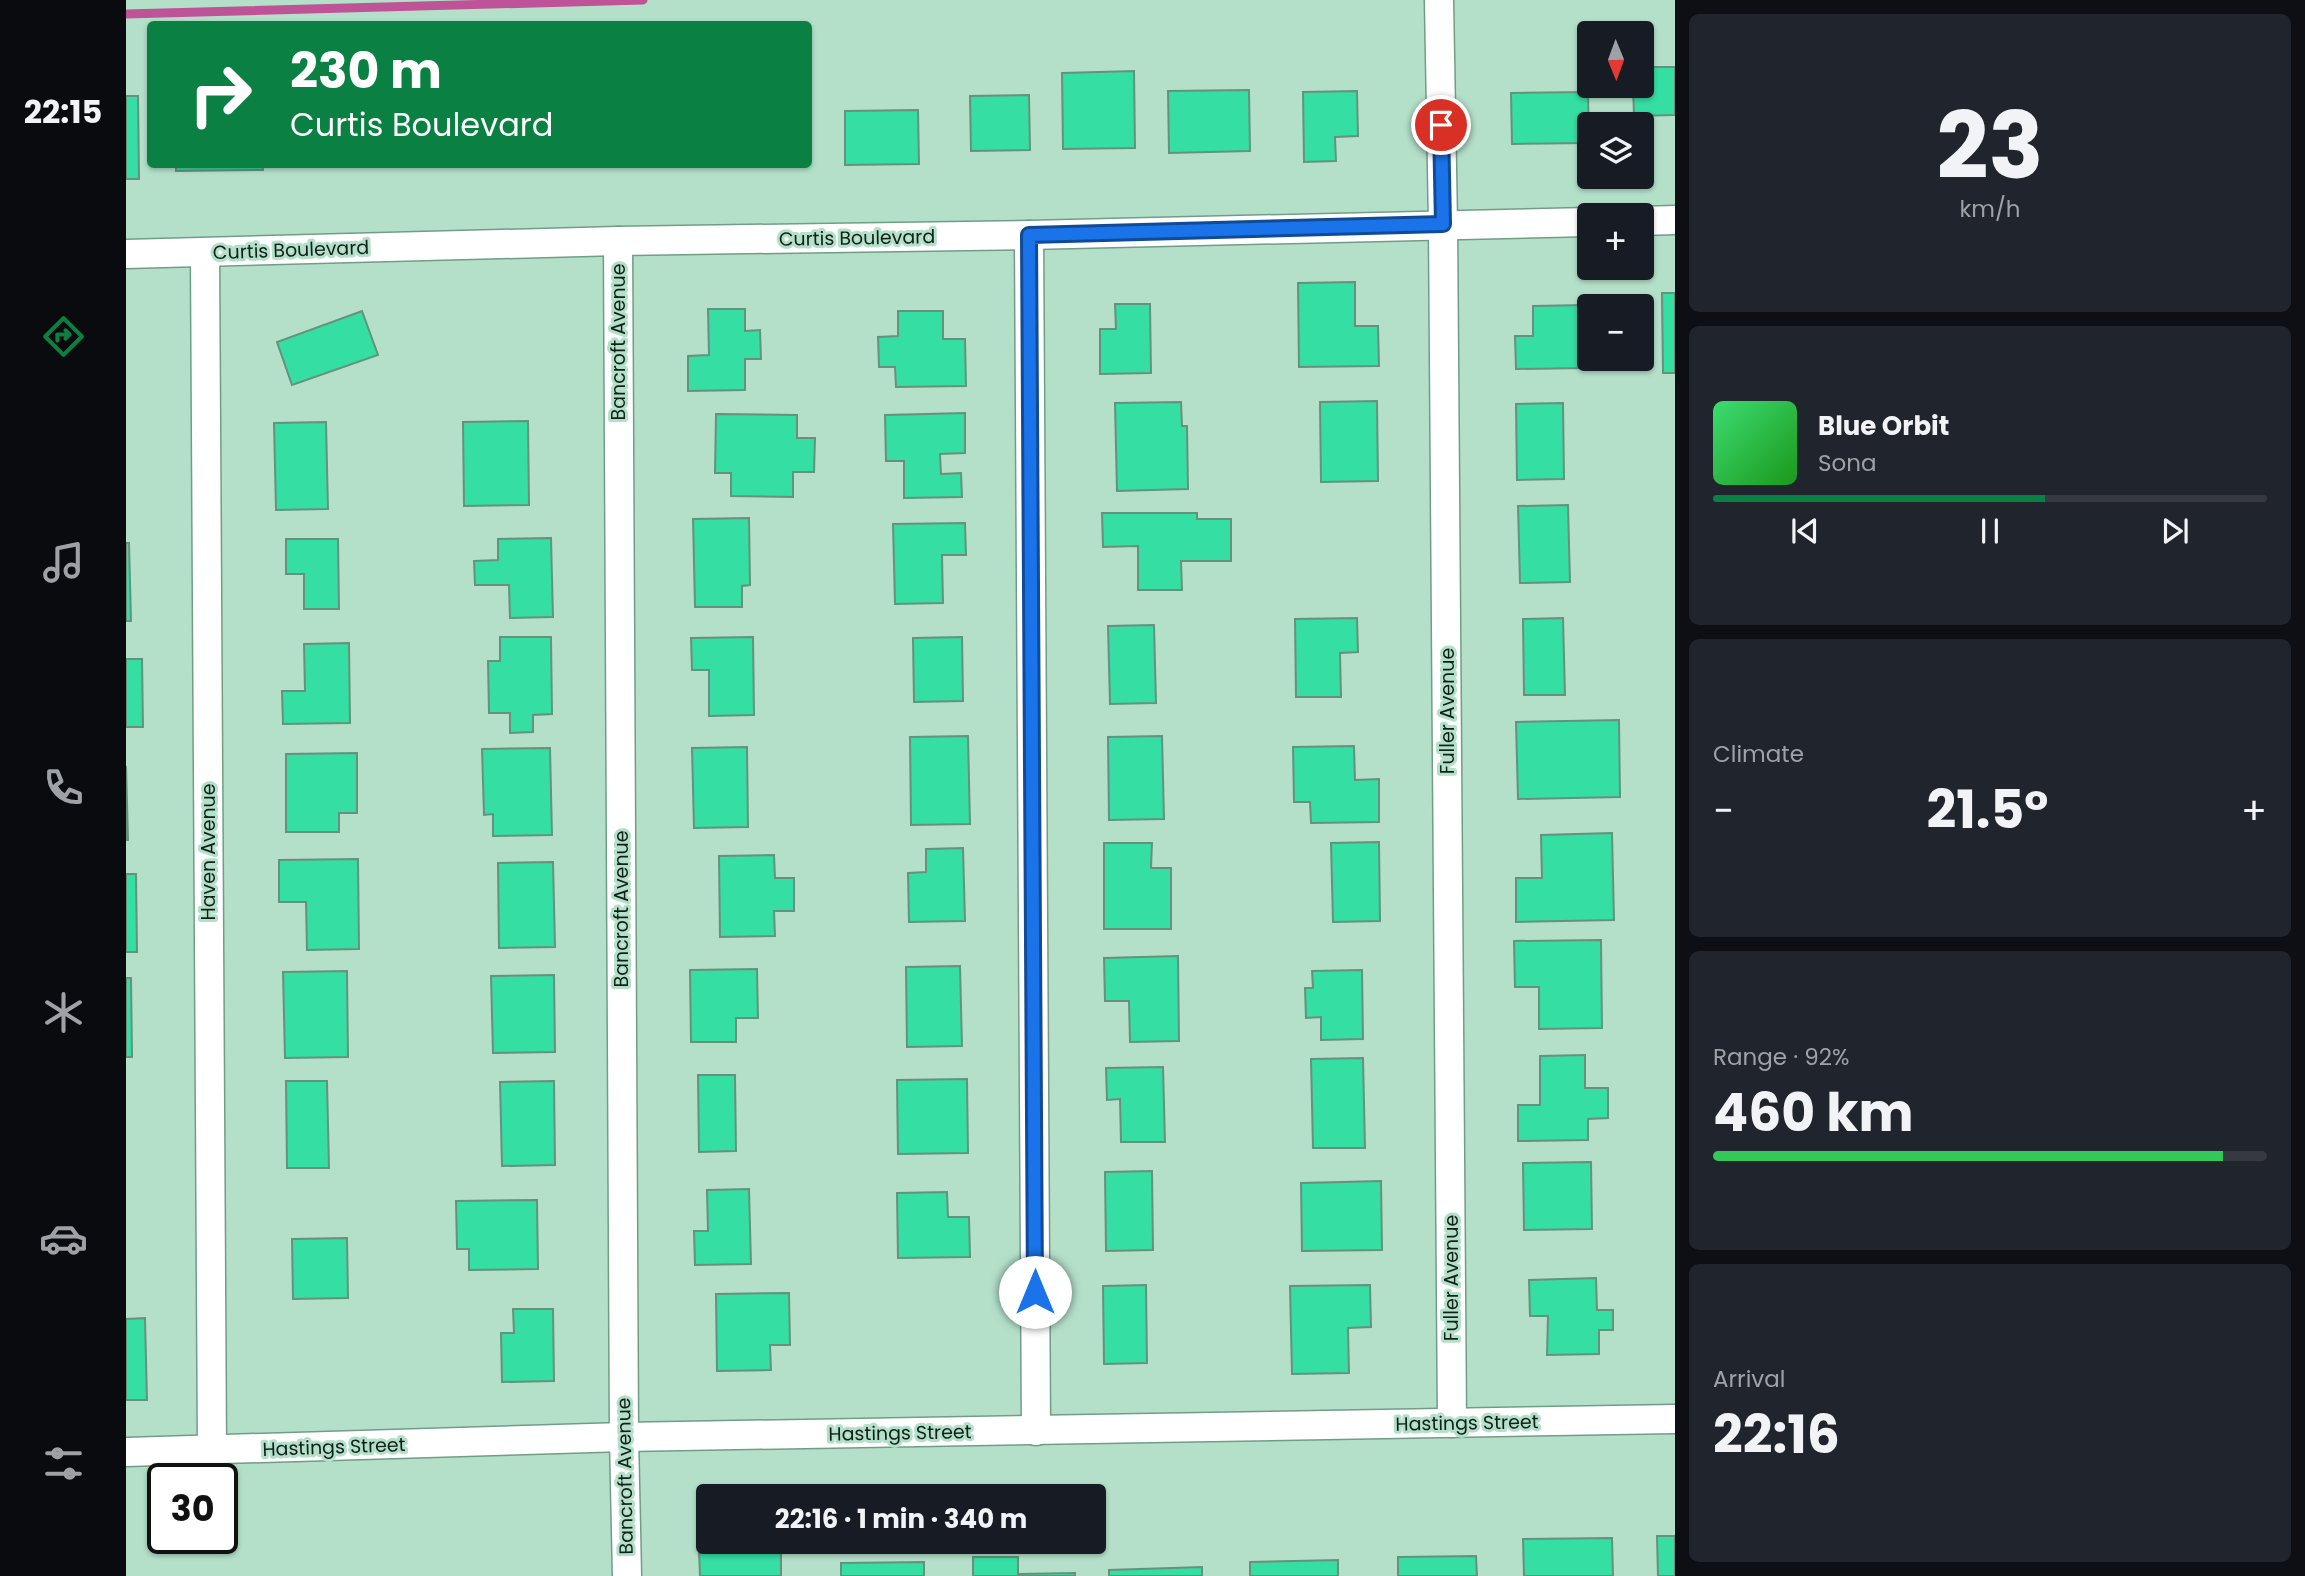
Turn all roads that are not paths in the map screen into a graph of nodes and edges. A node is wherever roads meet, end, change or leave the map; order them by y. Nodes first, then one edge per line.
1 (1439, 0) edge
2 (1675, 220) edge
3 (1654, 221) edge
4 (1577, 222) edge
5 (1443, 224) junction
6 (1029, 235) junction
7 (618, 241) junction
8 (205, 253) junction
9 (126, 254) edge
10 (1675, 1419) edge
11 (1452, 1423) junction
12 (1036, 1431) junction
13 (624, 1437) junction
14 (212, 1451) junction
15 (126, 1452) edge
16 (627, 1576) edge

1 - 5 street, Fuller Avenue
2 - 3 street
4 - 5 street, Curtis Boulevard
5 - 6 street, Curtis Boulevard
5 - 11 street, Fuller Avenue
6 - 7 street, Curtis Boulevard
6 - 12 street
7 - 8 street, Curtis Boulevard
7 - 13 street, Bancroft Avenue
8 - 9 street, Curtis Boulevard
8 - 14 street, Haven Avenue
10 - 11 street, Hastings Street
11 - 12 street, Hastings Street
12 - 13 street, Hastings Street
13 - 14 street, Hastings Street
13 - 16 street, Bancroft Avenue
14 - 15 street, Hastings Street

